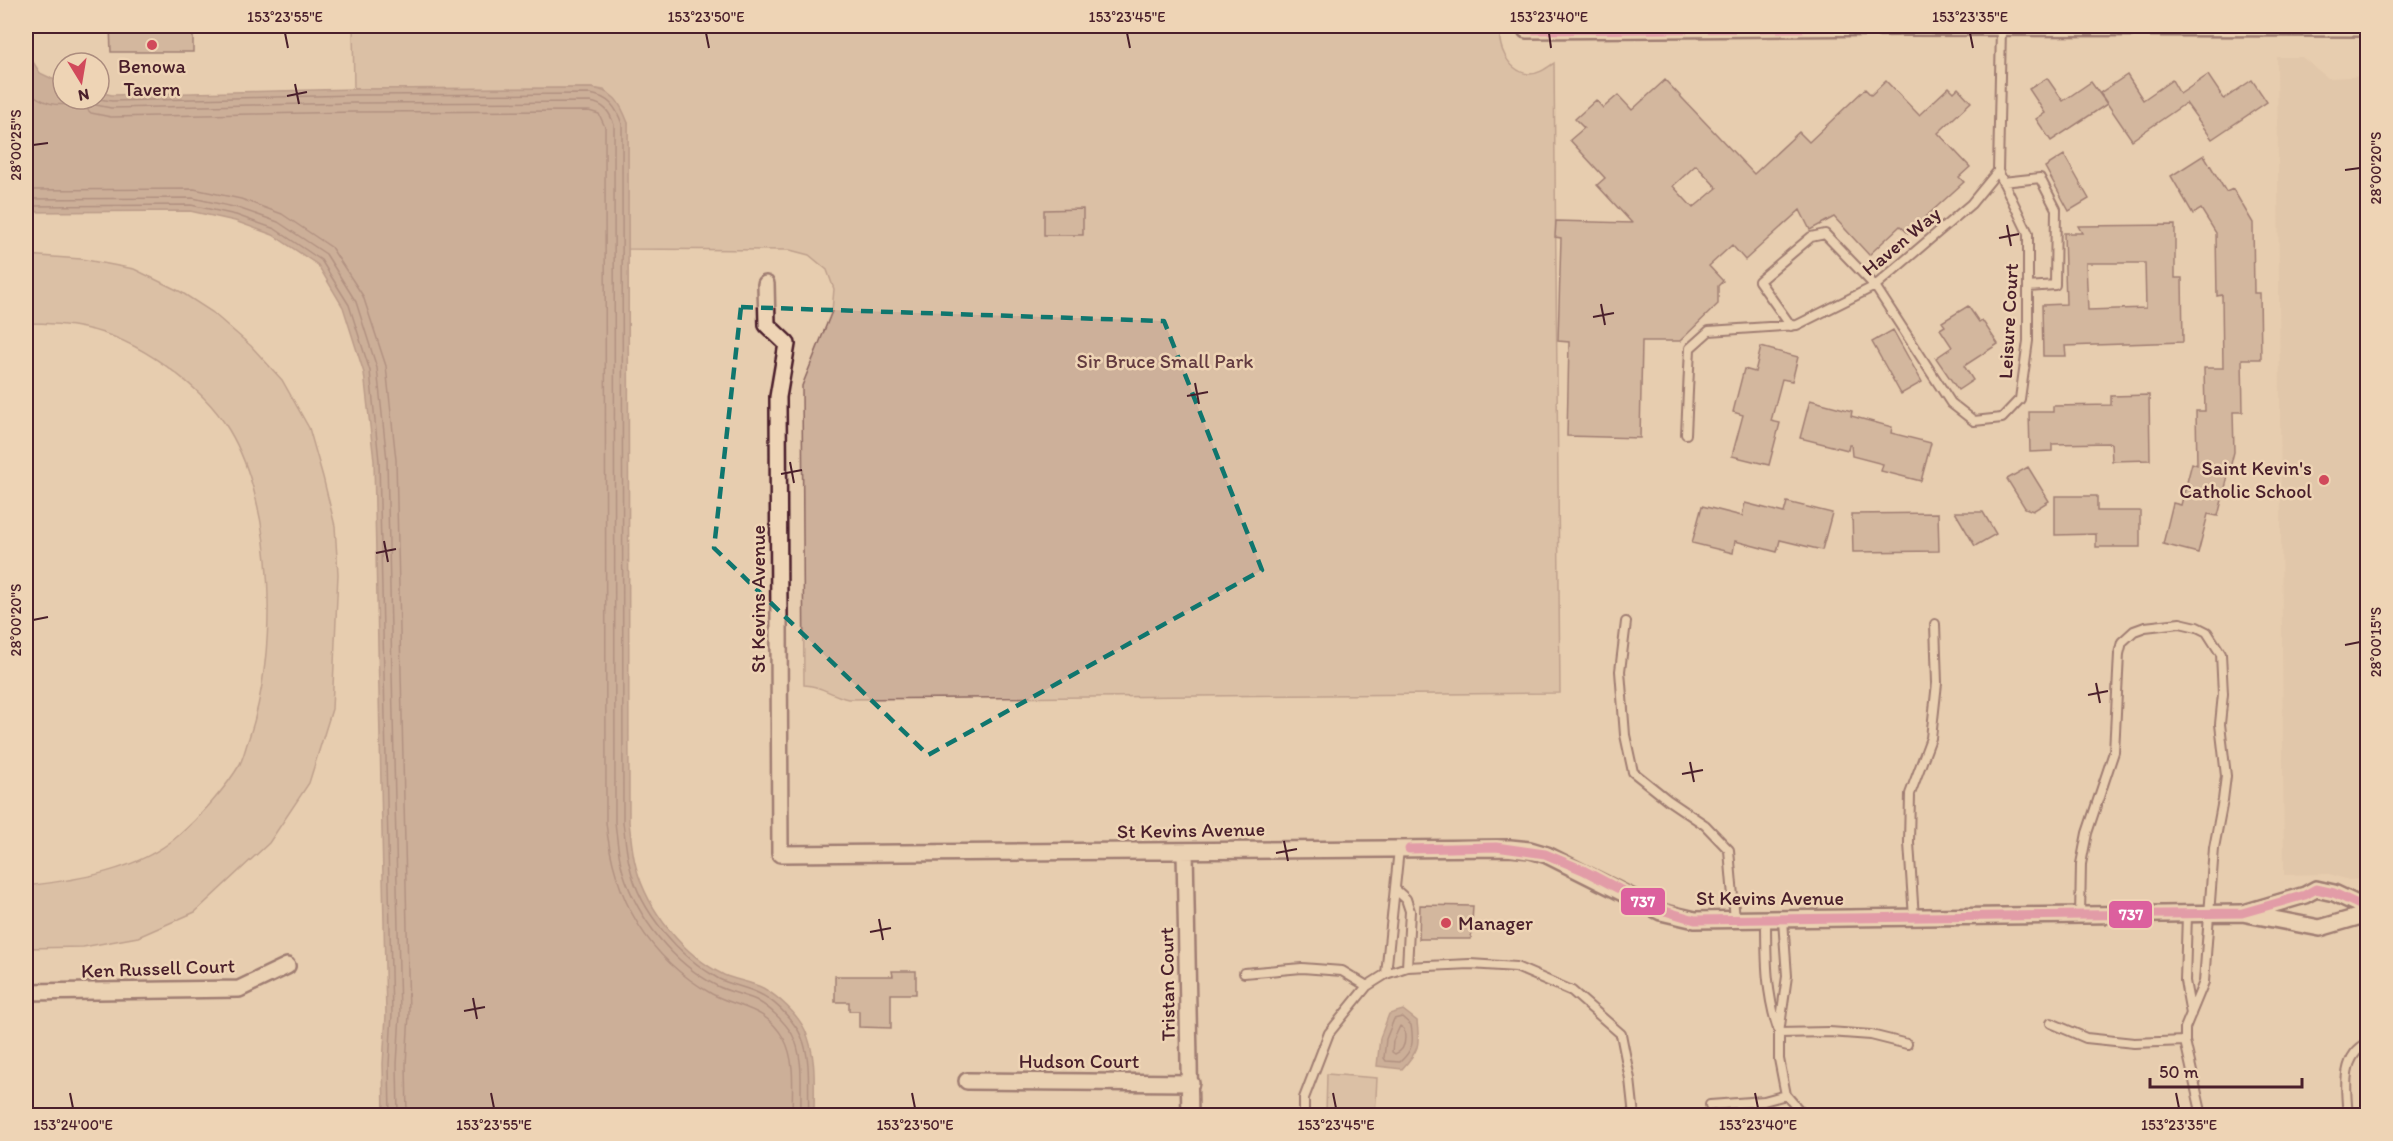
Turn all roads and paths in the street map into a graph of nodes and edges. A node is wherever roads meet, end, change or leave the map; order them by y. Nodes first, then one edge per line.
1 (2001, 28) junction
2 (2367, 28) edge
3 (1526, 30) dead end
4 (1998, 171) junction
5 (2003, 182) junction
6 (766, 284) dead end
7 (1875, 286) junction
8 (2028, 287) junction
9 (1791, 326) junction
10 (1686, 434) dead end
11 (1626, 622) dead end
12 (1935, 624) dead end
13 (1399, 849) junction
14 (1185, 851) junction
15 (1395, 889) junction
16 (2305, 895) junction
17 (2367, 909) edge
18 (2242, 913) junction
19 (2187, 914) junction
20 (2208, 914) junction
21 (2367, 914) edge
22 (2080, 916) junction
23 (1914, 918) junction
24 (1735, 920) junction
25 (1766, 920) junction
26 (1783, 920) junction
27 (2309, 926) junction
28 (287, 966) dead end
29 (1407, 967) junction
30 (1244, 973) dead end
31 (1386, 974) junction
32 (1367, 986) junction
33 (26, 992) edge
34 (2191, 1016) junction
35 (2051, 1023) dead end
36 (1779, 1033) junction
37 (2185, 1041) junction
38 (2367, 1043) edge
39 (1907, 1044) dead end
40 (967, 1081) dead end
41 (1191, 1083) junction
42 (1786, 1095) junction
43 (1710, 1105) dead end
44 (1190, 1116) edge
45 (1304, 1116) edge
46 (1634, 1116) edge
47 (1804, 1116) edge
48 (2202, 1116) edge
49 (2348, 1116) edge

1 - 2 street
1 - 3 street
1 - 4 lane
4 - 5 lane, Leisure Court
4 - 7 lane, Haven Way
5 - 8 lane, Leisure Court
5 - 8 lane
6 - 14 street, St Kevins Avenue
7 - 8 lane, Leisure Court
7 - 9 lane, Haven Way
7 - 9 lane, Leisure Court
9 - 10 lane, Haven Way
11 - 24 lane
12 - 23 lane
13 - 14 street, St Kevins Avenue
13 - 15 lane
13 - 24 street, St Kevins Avenue
14 - 41 street, Tristan Court
15 - 29 lane
15 - 31 lane
16 - 17 street, St Kevins Avenue
16 - 18 street, St Kevins Avenue
16 - 27 street
18 - 20 street, St Kevins Avenue
18 - 27 street, St Kevins Avenue
19 - 20 street, St Kevins Avenue
19 - 22 street, St Kevins Avenue
19 - 34 lane
20 - 22 lane
20 - 34 lane
21 - 27 street, St Kevins Avenue
22 - 23 street, St Kevins Avenue
23 - 26 street, St Kevins Avenue
24 - 25 street, St Kevins Avenue
25 - 26 street, St Kevins Avenue
25 - 36 lane
26 - 36 lane
28 - 33 street, Ken Russell Court
29 - 31 lane
29 - 46 lane
30 - 32 lane
31 - 32 lane
32 - 45 lane
34 - 37 lane
35 - 37 lane
36 - 39 lane
36 - 42 lane
37 - 48 lane
38 - 49 lane
40 - 41 street, Hudson Court
41 - 44 street, Tristan Court
42 - 43 lane
42 - 47 lane

